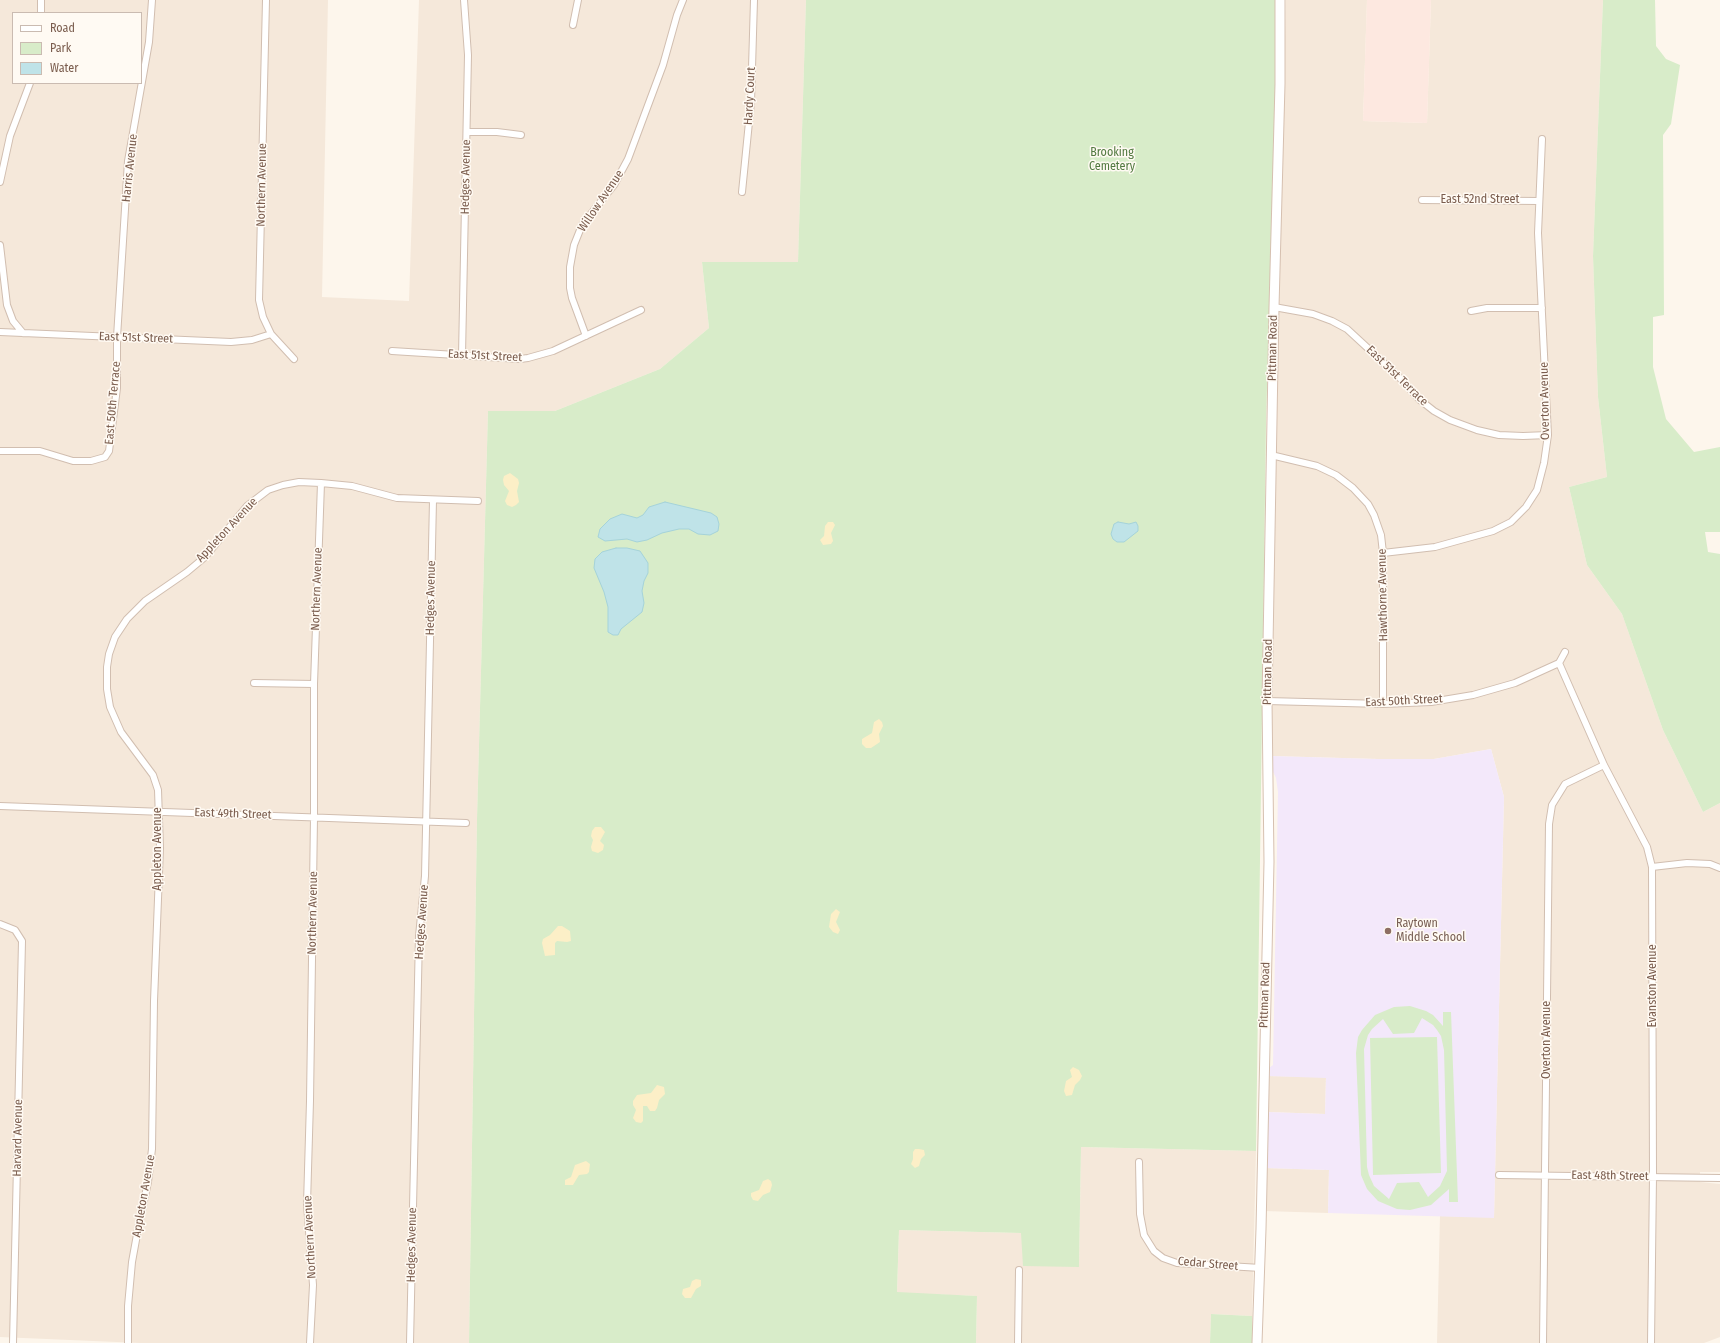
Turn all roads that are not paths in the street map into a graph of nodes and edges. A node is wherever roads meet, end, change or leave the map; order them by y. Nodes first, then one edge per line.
1 (41, 0) edge
2 (152, 0) edge
3 (266, 0) edge
4 (464, 0) edge
5 (578, 0) edge
6 (683, 0) edge
7 (754, 0) edge
8 (1280, 0) edge
9 (41, 12) edge
10 (573, 26) dead end
11 (142, 82) edge
12 (30, 84) edge
13 (142, 84) edge
14 (467, 132) junction
15 (521, 135) dead end
16 (1542, 138) dead end
17 (0, 182) edge
18 (742, 192) dead end
19 (1422, 200) dead end
20 (1539, 201) junction
21 (0, 245) edge
22 (1274, 307) junction
23 (1542, 308) junction
24 (641, 310) dead end
25 (1471, 311) dead end
26 (0, 332) edge
27 (23, 333) junction
28 (271, 334) junction
29 (586, 336) junction
30 (117, 337) junction
31 (392, 351) dead end
32 (462, 355) junction
33 (294, 359) dead end
34 (1548, 435) junction
35 (0, 451) edge
36 (1271, 455) junction
37 (321, 483) junction
38 (433, 500) junction
39 (478, 501) dead end
40 (1383, 553) junction
41 (1565, 652) dead end
42 (1559, 663) junction
43 (254, 683) dead end
44 (314, 684) junction
45 (1267, 701) junction
46 (1383, 704) junction
47 (1604, 765) junction
48 (0, 806) edge
49 (158, 811) junction
50 (314, 817) junction
51 (426, 821) junction
52 (466, 823) dead end
53 (1652, 867) junction
54 (1720, 868) edge
55 (0, 924) edge
56 (1139, 1162) dead end
57 (1499, 1175) dead end
58 (1546, 1175) junction
59 (1653, 1176) junction
60 (1720, 1178) edge
61 (1260, 1268) junction
62 (1019, 1270) dead end
63 (13, 1343) edge
64 (128, 1343) edge
65 (310, 1343) edge
66 (410, 1343) edge
67 (1018, 1343) edge
68 (1257, 1343) edge
69 (1543, 1343) edge
70 (1651, 1343) edge

1 - 9 street
2 - 11 street, Harris Avenue
3 - 28 street, Northern Avenue
4 - 14 street, Hedges Avenue
5 - 10 street
6 - 29 street, Willow Avenue
7 - 18 street, Hardy Court
8 - 22 street, Pittman Road
12 - 17 street
13 - 30 street, Harris Avenue
14 - 15 street
14 - 32 street, Hedges Avenue
16 - 20 street, Overton Avenue
19 - 20 street, East 52nd Street
20 - 23 street, Overton Avenue
21 - 27 street
22 - 34 street, East 51st Terrace
22 - 36 street, Pittman Road
23 - 25 street
23 - 34 street, Overton Avenue
24 - 29 street, East 51st Street
26 - 27 street, East 51st Street
27 - 30 street, East 51st Street
28 - 30 street, East 51st Street
28 - 33 street, Northern Avenue
29 - 32 street, East 51st Street
30 - 35 street, East 50th Terrace
31 - 32 street, East 51st Street
34 - 40 street, Overton Avenue
36 - 40 street, Hawthorne Avenue
36 - 45 street, Pittman Road
37 - 38 street
37 - 44 street, Northern Avenue
37 - 49 street, Appleton Avenue
38 - 39 street
38 - 51 street, Hedges Avenue
40 - 46 street, Hawthorne Avenue
41 - 42 street
42 - 46 street, East 50th Street
42 - 47 street, Evanston Avenue
43 - 44 street
44 - 50 street, Northern Avenue
45 - 46 street, East 50th Street
45 - 61 street, Pittman Road
47 - 53 street, Evanston Avenue
47 - 58 street, Overton Avenue
48 - 49 street, East 49th Street
49 - 50 street, East 49th Street
49 - 64 street, Appleton Avenue
50 - 51 street, East 49th Street
50 - 65 street, Northern Avenue
51 - 52 street, East 49th Street
51 - 66 street, Hedges Avenue
53 - 54 street
53 - 59 street, Evanston Avenue
55 - 63 street, Harvard Avenue
56 - 61 street, Cedar Street
57 - 58 street, East 48th Street
58 - 59 street, East 48th Street
58 - 69 street, Overton Avenue
59 - 60 street, East 48th Street
59 - 70 street, Evanston Avenue
61 - 68 street, Pittman Road
62 - 67 street

